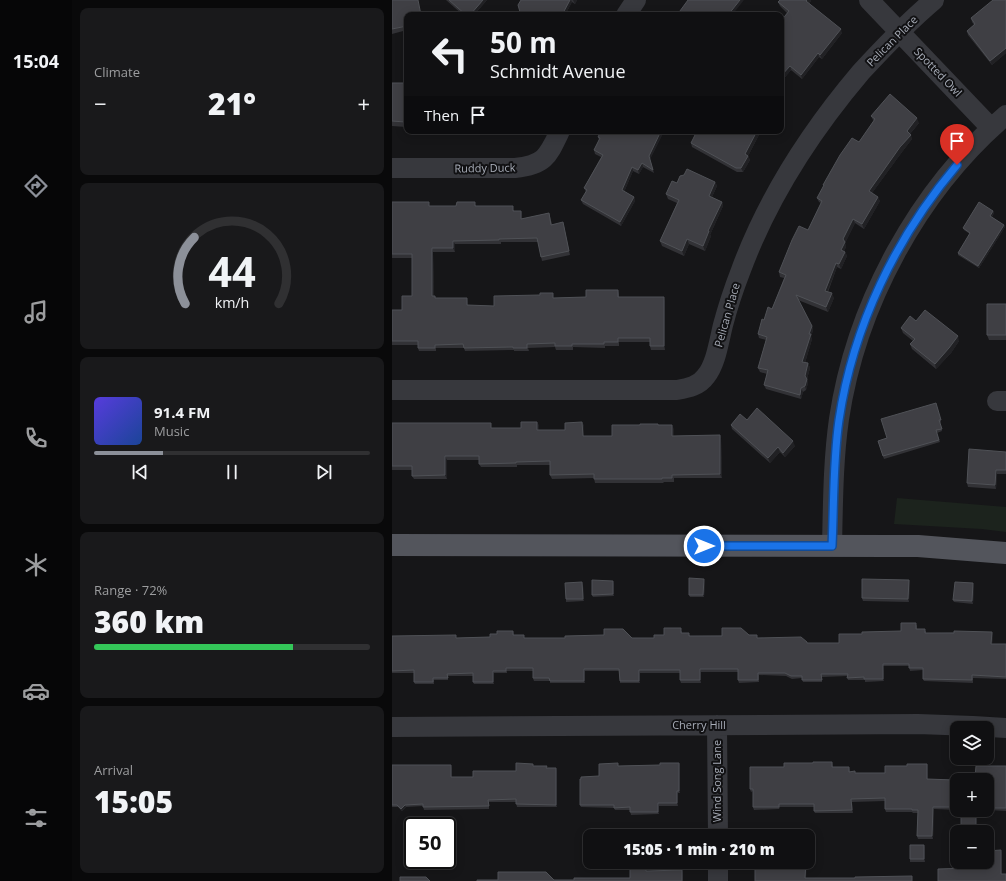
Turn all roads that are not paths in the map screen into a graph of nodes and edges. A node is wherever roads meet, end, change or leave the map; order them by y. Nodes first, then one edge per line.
1 (636, 0) edge
2 (869, 0) edge
3 (934, 0) edge
4 (628, 12) edge
5 (899, 32) junction
6 (1006, 114) edge
7 (991, 128) junction
8 (559, 134) edge
9 (392, 168) edge
10 (392, 390) edge
11 (392, 545) edge
12 (832, 546) junction
13 (1006, 553) edge
14 (717, 726) junction
15 (392, 727) edge
16 (1006, 728) edge
17 (718, 829) edge
18 (718, 869) edge
19 (718, 881) edge

1 - 4 street
2 - 5 street, Spotted Owl
3 - 5 street, Pelican Place
5 - 7 street, Spotted Owl
5 - 10 street, Pelican Place
6 - 7 street
7 - 12 street
8 - 9 street, Ruddy Duck
11 - 12 main road
12 - 13 main road
14 - 15 street, Cherry Hill
14 - 16 street, Cherry Hill
14 - 17 street, Wind Song Lane
18 - 19 street

